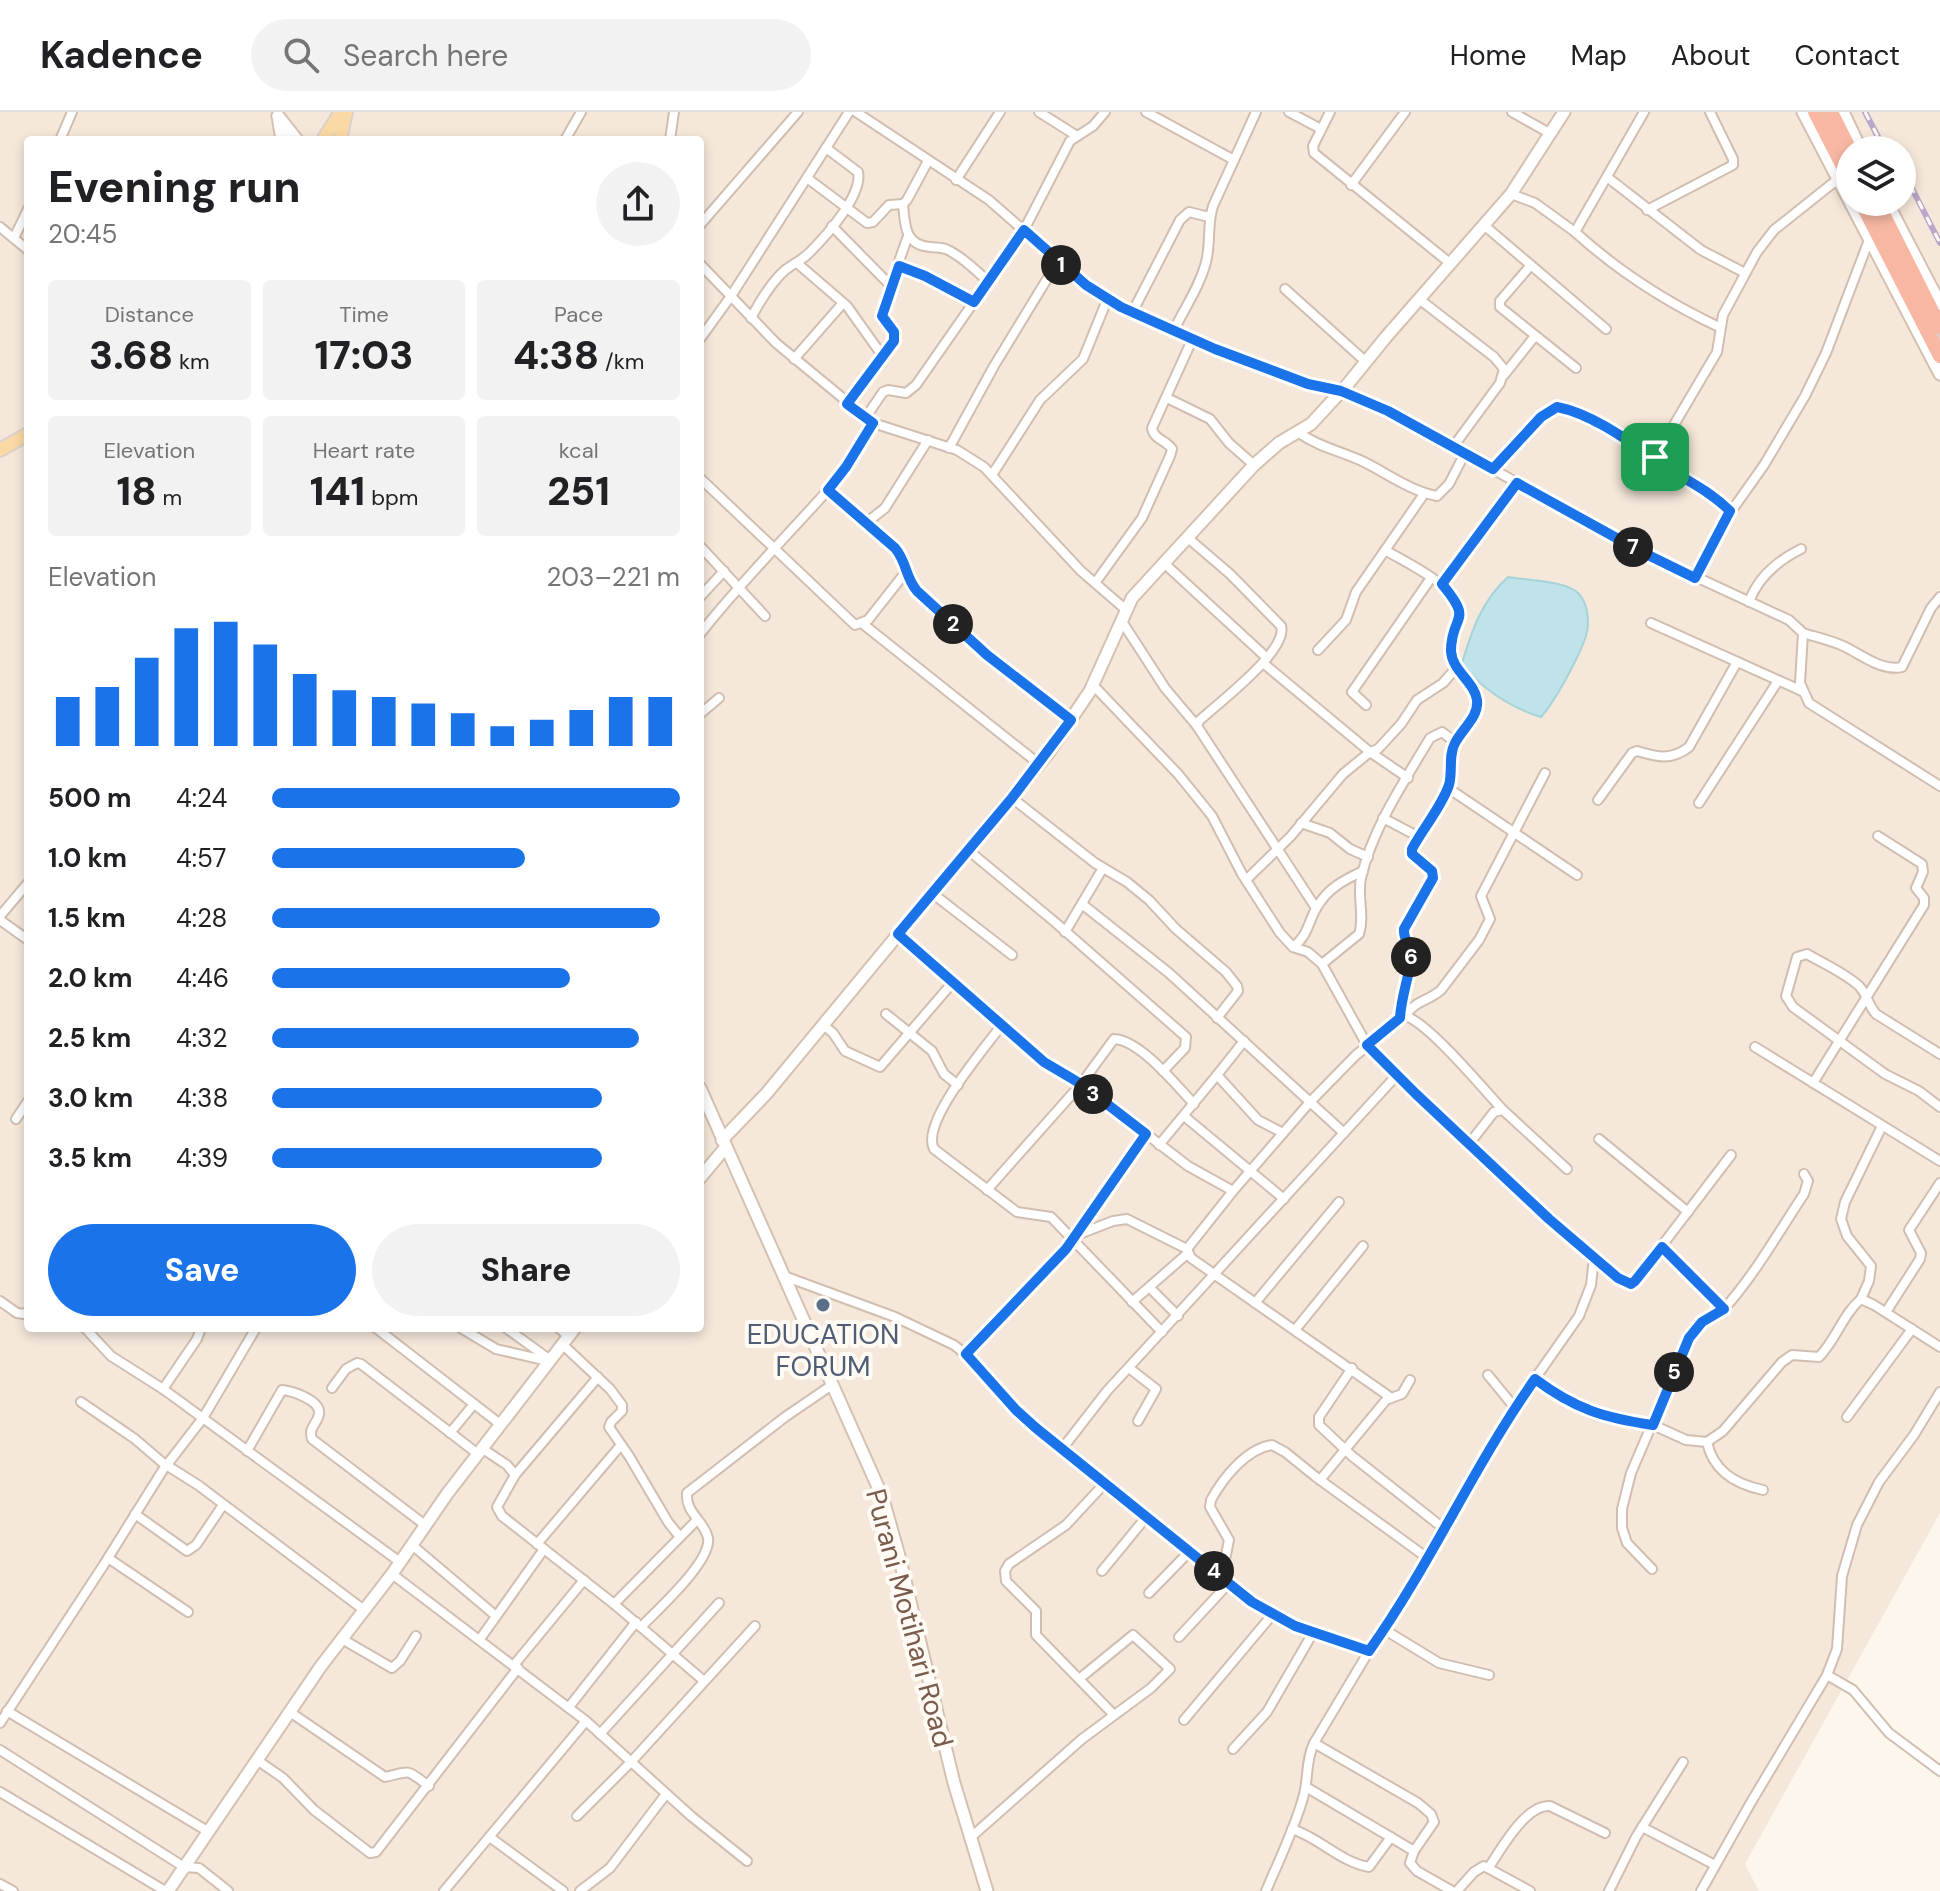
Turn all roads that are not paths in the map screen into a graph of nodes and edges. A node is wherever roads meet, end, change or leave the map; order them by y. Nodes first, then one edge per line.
1 (72, 112) edge
2 (343, 112) edge
3 (581, 112) edge
4 (674, 112) edge
5 (798, 112) edge
6 (849, 112) edge
7 (856, 112) edge
8 (1039, 112) edge
9 (1105, 112) edge
10 (1146, 112) edge
11 (1256, 112) edge
12 (1289, 112) edge
13 (1330, 112) edge
14 (1405, 112) edge
15 (1512, 112) edge
16 (1564, 112) edge
17 (1644, 112) edge
18 (1710, 112) edge
19 (1803, 112) edge
20 (1815, 112) edge
21 (1831, 112) edge
22 (1843, 112) edge
23 (998, 113) edge
24 (277, 114) edge
25 (1302, 115) edge
26 (1321, 129) junction
27 (1551, 134) junction
28 (62, 136) edge
29 (281, 136) edge
30 (294, 136) edge
31 (326, 136) edge
32 (340, 136) edge
33 (567, 136) edge
34 (671, 136) edge
35 (1077, 136) junction
36 (1843, 136) edge
37 (1854, 136) edge
38 (826, 148) junction
39 (1234, 160) junction
40 (928, 161) junction
41 (1836, 161) edge
42 (1836, 167) edge
43 (1607, 177) junction
44 (807, 178) junction
45 (956, 180) junction
46 (1351, 185) junction
47 (1836, 186) edge
48 (1511, 194) junction
49 (903, 204) junction
50 (846, 209) junction
51 (1647, 210) junction
52 (1859, 216) edge
53 (1868, 216) edge
54 (1884, 216) edge
55 (1894, 216) edge
56 (24, 217) edge
57 (1209, 217) junction
58 (704, 220) edge
59 (832, 226) junction
60 (1485, 226) junction
61 (0, 227) edge
62 (1024, 230) junction
63 (1575, 232) junction
64 (908, 236) junction
65 (14, 238) junction
66 (1869, 240) junction
67 (24, 247) edge
68 (1058, 261) junction
69 (797, 263) junction
70 (1451, 264) junction
71 (1531, 265) junction
72 (899, 266) junction
73 (704, 268) edge
74 (1745, 273) junction
75 (989, 282) junction
76 (892, 287) junction
77 (1285, 289) dead end
78 (731, 296) junction
79 (1419, 299) junction
80 (1107, 300) junction
81 (974, 302) junction
82 (843, 303) junction
83 (1940, 304) edge
84 (1132, 313) junction
85 (751, 318) junction
86 (1719, 327) junction
87 (1940, 327) edge
88 (1606, 329) dead end
89 (1173, 332) junction
90 (704, 333) edge
91 (1535, 336) junction
92 (1192, 340) junction
93 (1940, 356) edge
94 (884, 358) junction
95 (794, 359) junction
96 (1365, 361) junction
97 (1576, 368) dead end
98 (1940, 374) edge
99 (1504, 375) junction
100 (1341, 391) junction
101 (1167, 398) junction
102 (847, 404) junction
103 (869, 420) junction
104 (1299, 433) junction
105 (24, 436) edge
106 (928, 440) junction
107 (1453, 447) junction
108 (949, 448) junction
109 (0, 450) edge
110 (1465, 453) junction
111 (1655, 457) junction
112 (1254, 465) junction
113 (1493, 469) junction
114 (992, 475) junction
115 (704, 482) edge
116 (1517, 483) junction
117 (828, 490) junction
118 (1424, 494) junction
119 (1730, 511) junction
120 (866, 523) junction
121 (1188, 538) junction
122 (774, 546) junction
123 (1801, 549) dead end
124 (704, 550) edge
125 (1385, 550) junction
126 (1165, 564) junction
127 (724, 571) junction
128 (905, 573) junction
129 (1431, 578) junction
130 (1695, 578) junction
131 (1095, 583) junction
132 (1442, 584) junction
133 (737, 587) junction
134 (704, 593) edge
135 (1940, 597) edge
136 (1749, 602) junction
137 (1123, 614) junction
138 (765, 616) dead end
139 (1651, 623) dead end
140 (863, 624) junction
141 (704, 629) edge
142 (1803, 633) junction
143 (1318, 650) dead end
144 (1265, 660) junction
145 (1737, 662) junction
146 (1457, 667) junction
147 (1778, 681) junction
148 (1093, 685) junction
149 (1802, 691) junction
150 (719, 698) dead end
151 (1366, 705) dead end
152 (704, 711) edge
153 (1071, 720) junction
154 (1197, 726) junction
155 (1455, 742) junction
156 (1370, 752) junction
157 (1039, 764) junction
158 (1545, 773) dead end
159 (1408, 778) junction
160 (1940, 786) edge
161 (1448, 788) junction
162 (1012, 798) junction
163 (1598, 800) dead end
164 (1699, 803) dead end
165 (1383, 818) junction
166 (1301, 823) junction
167 (1515, 832) junction
168 (1878, 836) dead end
169 (1419, 837) junction
170 (968, 850) junction
171 (1276, 851) junction
172 (1368, 857) junction
173 (1103, 868) junction
174 (1363, 871) junction
175 (1577, 875) dead end
176 (1246, 880) junction
177 (24, 888) edge
178 (932, 893) junction
179 (1082, 904) junction
180 (1316, 908) junction
181 (0, 918) edge
182 (1065, 932) junction
183 (898, 934) junction
184 (24, 937) edge
185 (1293, 947) junction
186 (1012, 955) dead end
187 (1322, 964) junction
188 (954, 981) junction
189 (1865, 996) junction
190 (886, 1014) dead end
191 (1403, 1017) junction
192 (1217, 1018) junction
193 (823, 1025) junction
194 (1001, 1026) junction
195 (910, 1034) junction
196 (1839, 1039) junction
197 (1244, 1041) junction
198 (1367, 1045) junction
199 (1755, 1047) dead end
200 (1940, 1054) edge
201 (1163, 1071) junction
202 (1217, 1075) junction
203 (1397, 1075) junction
204 (1813, 1083) junction
205 (1081, 1084) junction
206 (958, 1085) junction
207 (704, 1097) edge
208 (1310, 1102) junction
209 (1194, 1104) junction
210 (24, 1107) edge
211 (1940, 1107) edge
212 (1503, 1110) junction
213 (1184, 1116) junction
214 (16, 1119) dead end
215 (1882, 1126) junction
216 (1283, 1133) junction
217 (1344, 1133) junction
218 (1146, 1134) junction
219 (1599, 1139) dead end
220 (724, 1144) junction
221 (1469, 1144) junction
222 (1159, 1145) junction
223 (1731, 1155) dead end
224 (1940, 1161) edge
225 (1567, 1169) dead end
226 (1250, 1171) junction
227 (704, 1172) edge
228 (1804, 1174) dead end
229 (1940, 1183) edge
230 (987, 1190) junction
231 (1233, 1191) junction
232 (1284, 1199) junction
233 (1339, 1202) dead end
234 (1688, 1212) junction
235 (1074, 1238) junction
236 (1363, 1246) dead end
237 (1662, 1247) junction
238 (1187, 1251) junction
239 (1594, 1258) junction
240 (784, 1276) junction
241 (1215, 1276) junction
242 (1150, 1288) junction
243 (1861, 1299) junction
244 (0, 1301) edge
245 (1132, 1302) junction
246 (1255, 1303) junction
247 (1724, 1309) junction
248 (1886, 1312) junction
249 (24, 1314) edge
250 (1178, 1316) junction
251 (1912, 1329) junction
252 (1295, 1330) junction
253 (91, 1332) edge
254 (200, 1332) edge
255 (254, 1332) edge
256 (381, 1332) edge
257 (468, 1332) edge
258 (511, 1332) edge
259 (1162, 1332) junction
260 (566, 1334) edge
261 (1940, 1347) edge
262 (966, 1354) junction
263 (549, 1360) junction
264 (1129, 1368) junction
265 (1352, 1368) junction
266 (1488, 1375) dead end
267 (598, 1377) junction
268 (1535, 1379) junction
269 (1410, 1380) dead end
270 (832, 1385) junction
271 (332, 1388) dead end
272 (163, 1389) junction
273 (1940, 1392) edge
274 (1390, 1397) junction
275 (81, 1402) dead end
276 (474, 1404) junction
277 (1515, 1408) junction
278 (1847, 1417) dead end
279 (203, 1418) junction
280 (1138, 1421) dead end
281 (500, 1424) junction
282 (1653, 1425) junction
283 (450, 1433) junction
284 (1707, 1442) junction
285 (621, 1445) junction
286 (1062, 1449) junction
287 (247, 1451) junction
288 (480, 1451) junction
289 (1346, 1451) junction
290 (167, 1466) junction
291 (515, 1475) junction
292 (1320, 1480) junction
293 (1105, 1483) junction
294 (1763, 1490) dead end
295 (223, 1505) junction
296 (135, 1514) junction
297 (1147, 1516) junction
298 (697, 1520) junction
299 (425, 1525) junction
300 (1443, 1528) junction
301 (680, 1537) junction
302 (412, 1545) junction
303 (540, 1546) junction
304 (1190, 1551) junction
305 (1426, 1557) junction
306 (108, 1558) junction
307 (400, 1562) junction
308 (1652, 1569) dead end
309 (1102, 1571) dead end
310 (1214, 1571) junction
311 (392, 1574) junction
312 (584, 1580) junction
313 (1229, 1583) junction
314 (1149, 1593) dead end
315 (719, 1603) dead end
316 (614, 1604) junction
317 (364, 1610) junction
318 (188, 1612) dead end
319 (1272, 1615) junction
320 (496, 1616) junction
321 (639, 1624) junction
322 (755, 1626) dead end
323 (1385, 1630) junction
324 (1314, 1631) junction
325 (416, 1636) dead end
326 (1179, 1637) dead end
327 (342, 1639) junction
328 (480, 1639) junction
329 (1369, 1651) junction
330 (672, 1653) junction
331 (516, 1666) junction
332 (1489, 1675) dead end
333 (1827, 1675) junction
334 (1079, 1679) junction
335 (704, 1681) junction
336 (569, 1707) junction
337 (7, 1711) junction
338 (290, 1712) junction
339 (1114, 1715) junction
340 (1184, 1720) dead end
341 (586, 1721) junction
342 (0, 1723) edge
343 (600, 1734) junction
344 (1314, 1743) junction
345 (1233, 1749) dead end
346 (0, 1750) edge
347 (257, 1760) junction
348 (631, 1762) junction
349 (1683, 1762) dead end
350 (1940, 1771) edge
351 (429, 1786) junction
352 (1306, 1787) junction
353 (0, 1792) edge
354 (666, 1794) junction
355 (577, 1816) dead end
356 (1642, 1827) junction
357 (1292, 1829) junction
358 (209, 1832) junction
359 (1605, 1833) dead end
360 (1391, 1837) junction
361 (491, 1838) junction
362 (970, 1838) junction
363 (1414, 1851) junction
364 (747, 1861) dead end
365 (1715, 1865) junction
366 (184, 1867) junction
367 (1489, 1867) junction
368 (0, 1884) edge
369 (13, 1891) edge
370 (166, 1891) edge
371 (228, 1891) edge
372 (444, 1891) edge
373 (563, 1891) edge
374 (580, 1891) edge
375 (987, 1891) edge
376 (1266, 1891) edge
377 (1455, 1891) edge
378 (1530, 1891) edge
379 (1609, 1891) edge
380 (1701, 1891) edge

1 - 28 street
2 - 31 main road
2 - 32 main road
3 - 33 street
4 - 34 street
5 - 58 street
6 - 38 street
7 - 40 street
8 - 35 street
9 - 35 street
10 - 39 street
11 - 39 street
12 - 25 street
13 - 26 street
14 - 46 street
15 - 27 street
16 - 27 street
17 - 43 street
18 - 51 street
19 - 42 street
20 - 41 highway
21 - 36 highway
22 - 37 street
23 - 45 street
24 - 29 street
24 - 30 street
25 - 26 street
26 - 46 street
27 - 48 street
35 - 62 street
38 - 44 street
38 - 50 street
39 - 57 street
40 - 45 street
40 - 49 street
43 - 51 street
43 - 63 street
44 - 50 street
44 - 78 street
45 - 62 street
46 - 70 street
47 - 74 street
48 - 60 street
48 - 63 street
49 - 50 street
49 - 64 street
50 - 59 street
51 - 74 street
52 - 66 street
53 - 93 highway
54 - 87 highway
55 - 83 street
56 - 65 street
57 - 84 street
57 - 89 street
59 - 69 street
59 - 76 street
60 - 70 street
60 - 71 street
61 - 65 street
62 - 68 street
62 - 75 street
63 - 86 street
64 - 72 street
64 - 75 street
65 - 67 street
66 - 98 street
66 - 119 street
68 - 80 street
68 - 108 street
69 - 82 street
69 - 85 street
70 - 79 street
71 - 88 street
71 - 91 street
72 - 76 street
72 - 81 street
73 - 78 street
74 - 86 street
75 - 81 street
76 - 94 street
77 - 96 street
78 - 85 street
78 - 90 street
79 - 96 street
79 - 99 street
80 - 84 street
80 - 114 street
81 - 103 street
82 - 94 street
82 - 95 street
84 - 89 street
85 - 95 street
86 - 111 street
89 - 92 street
91 - 97 street
91 - 99 street
92 - 100 street
92 - 101 street
94 - 102 street
95 - 102 street
96 - 100 street
99 - 107 street
100 - 104 street
100 - 107 street
101 - 112 street
101 - 131 street
102 - 103 street
103 - 106 street
103 - 117 street
104 - 112 street
104 - 118 street
105 - 109 main road
106 - 108 street
106 - 120 street
107 - 110 street
108 - 114 street
110 - 113 street
110 - 118 street
111 - 113 street
111 - 119 street
112 - 121 street
113 - 116 street
114 - 131 street
115 - 122 street
116 - 130 street
116 - 132 street
117 - 120 street
117 - 122 street
118 - 125 street
119 - 130 street
120 - 128 street
121 - 126 street
121 - 144 street
122 - 133 street
122 - 140 street
123 - 136 street
124 - 127 street
125 - 129 street
125 - 143 street
126 - 137 street
126 - 144 street
127 - 133 street
127 - 134 street
128 - 140 street
128 - 153 street
129 - 132 street
129 - 151 street
130 - 136 street
131 - 137 street
132 - 146 street
133 - 138 street
133 - 141 street
135 - 142 street
136 - 142 street
137 - 148 street
137 - 154 street
139 - 145 street
140 - 157 street
142 - 149 street
144 - 154 street
144 - 156 street
145 - 147 street
145 - 163 street
146 - 155 street
146 - 156 street
147 - 149 street
147 - 164 street
148 - 153 street
148 - 176 street
149 - 160 street
150 - 152 street
153 - 157 street
154 - 171 street
155 - 159 street
155 - 161 street
156 - 159 street
156 - 166 street
157 - 162 street
158 - 167 street
159 - 165 street
161 - 167 street
161 - 169 street
162 - 170 street
162 - 173 street
165 - 169 street
165 - 172 street
166 - 171 street
166 - 172 street
167 - 175 street
167 - 191 street
168 - 189 street
169 - 191 street
170 - 178 street
170 - 182 street
171 - 176 street
171 - 180 street
172 - 174 street
173 - 179 street
173 - 192 street
174 - 180 street
174 - 187 street
176 - 185 street
177 - 181 street
178 - 183 street
178 - 186 street
179 - 182 street
179 - 192 street
180 - 185 street
181 - 184 street
182 - 201 street
183 - 188 street
183 - 193 street
185 - 187 street
187 - 198 street
188 - 194 street
188 - 195 street
189 - 196 street
189 - 196 street
189 - 200 street
190 - 195 street
191 - 198 street
191 - 212 street
192 - 197 street
193 - 195 street
193 - 220 street
194 - 205 street
194 - 206 street
195 - 206 street
196 - 204 street
196 - 211 street
197 - 202 street
197 - 208 street
198 - 203 street
198 - 208 street
199 - 204 street
201 - 205 street
201 - 209 street
202 - 209 street
202 - 216 street
203 - 217 street
203 - 221 street
204 - 215 street
205 - 218 street
205 - 230 street
206 - 230 street
207 - 220 street, Purani Motihari Road
208 - 216 street
208 - 217 street
209 - 213 street
210 - 214 street
212 - 221 street
212 - 225 street
213 - 222 street
213 - 226 street
215 - 224 street
215 - 243 street
216 - 226 street
217 - 232 street
218 - 222 street
218 - 235 street
219 - 234 street
220 - 227 street
220 - 240 street, Purani Motihari Road
221 - 239 street
222 - 231 street
223 - 234 street
226 - 231 street
226 - 232 street
228 - 247 street
229 - 248 street
230 - 235 street
231 - 238 street
232 - 241 street
233 - 246 street
234 - 237 street
235 - 238 street
235 - 245 street
235 - 262 street
236 - 252 street
237 - 239 street
237 - 247 street
238 - 241 street
238 - 242 street
239 - 268 street
240 - 262 street
240 - 270 street, Purani Motihari Road
241 - 246 street
241 - 250 street
242 - 245 street
242 - 250 street
243 - 248 street
243 - 284 street
244 - 249 street
245 - 259 street
246 - 252 street
247 - 282 street
248 - 251 street
250 - 259 street
251 - 261 street
251 - 278 street
252 - 265 street
253 - 272 street
254 - 272 street
255 - 279 street
256 - 276 street
257 - 263 street
258 - 263 street
259 - 264 street
260 - 263 street
260 - 267 street
262 - 286 street
263 - 281 street
264 - 280 street
264 - 286 street
265 - 274 street
265 - 289 street
266 - 277 street
267 - 285 street
267 - 291 street
268 - 277 street
268 - 282 street
269 - 274 street
270 - 298 street
270 - 362 street, Purani Motihari Road
271 - 283 street
272 - 279 street
273 - 333 street
274 - 289 street
275 - 290 street
276 - 281 street
276 - 283 street
277 - 300 street
279 - 287 street
279 - 290 street
281 - 288 street
282 - 284 street
282 - 308 street
283 - 288 street
284 - 294 street
285 - 301 street
285 - 303 street
286 - 293 street
287 - 299 street
287 - 307 street
288 - 291 street
288 - 299 street
289 - 292 street
289 - 300 street
290 - 295 street
290 - 296 street
291 - 303 street
292 - 305 street
292 - 310 street
293 - 297 street
293 - 334 street
295 - 296 street
295 - 317 street
296 - 306 street
297 - 304 street
297 - 309 street
298 - 301 street
298 - 321 street
299 - 302 street
300 - 305 street
301 - 316 street
302 - 307 street
302 - 320 street
303 - 312 street
303 - 320 street
304 - 310 street
304 - 314 street
305 - 323 street
306 - 318 street
306 - 337 street
307 - 311 street
310 - 313 street
311 - 317 street
311 - 328 street
312 - 316 street
312 - 331 street
313 - 319 street
313 - 326 street
315 - 330 street
316 - 321 street
317 - 327 street
319 - 324 street
319 - 340 street
320 - 328 street
321 - 330 street
321 - 336 street
322 - 335 street
323 - 329 street
323 - 332 street
324 - 329 street
324 - 345 street
325 - 327 street
327 - 338 street
328 - 331 street
329 - 344 street
330 - 335 street
330 - 343 street
331 - 336 street
331 - 351 street
333 - 350 street
333 - 365 street
334 - 339 street
334 - 339 street
335 - 348 street
336 - 341 street
337 - 342 street
337 - 358 street
338 - 347 street
338 - 351 street
339 - 362 street
341 - 343 street
341 - 361 street
343 - 348 street
344 - 352 street
344 - 363 street
346 - 366 street
347 - 351 street
347 - 358 street
348 - 354 street
348 - 355 street
349 - 356 street
352 - 357 street
352 - 360 street
353 - 370 street
354 - 364 street
354 - 374 street
356 - 365 street
356 - 379 street
357 - 360 street
357 - 376 street
358 - 366 street
359 - 367 street
360 - 363 street
361 - 372 street
361 - 373 street
362 - 375 street, Purani Motihari Road
363 - 377 street
365 - 380 street
366 - 370 street
366 - 371 street
367 - 377 street
367 - 378 street
368 - 369 street

